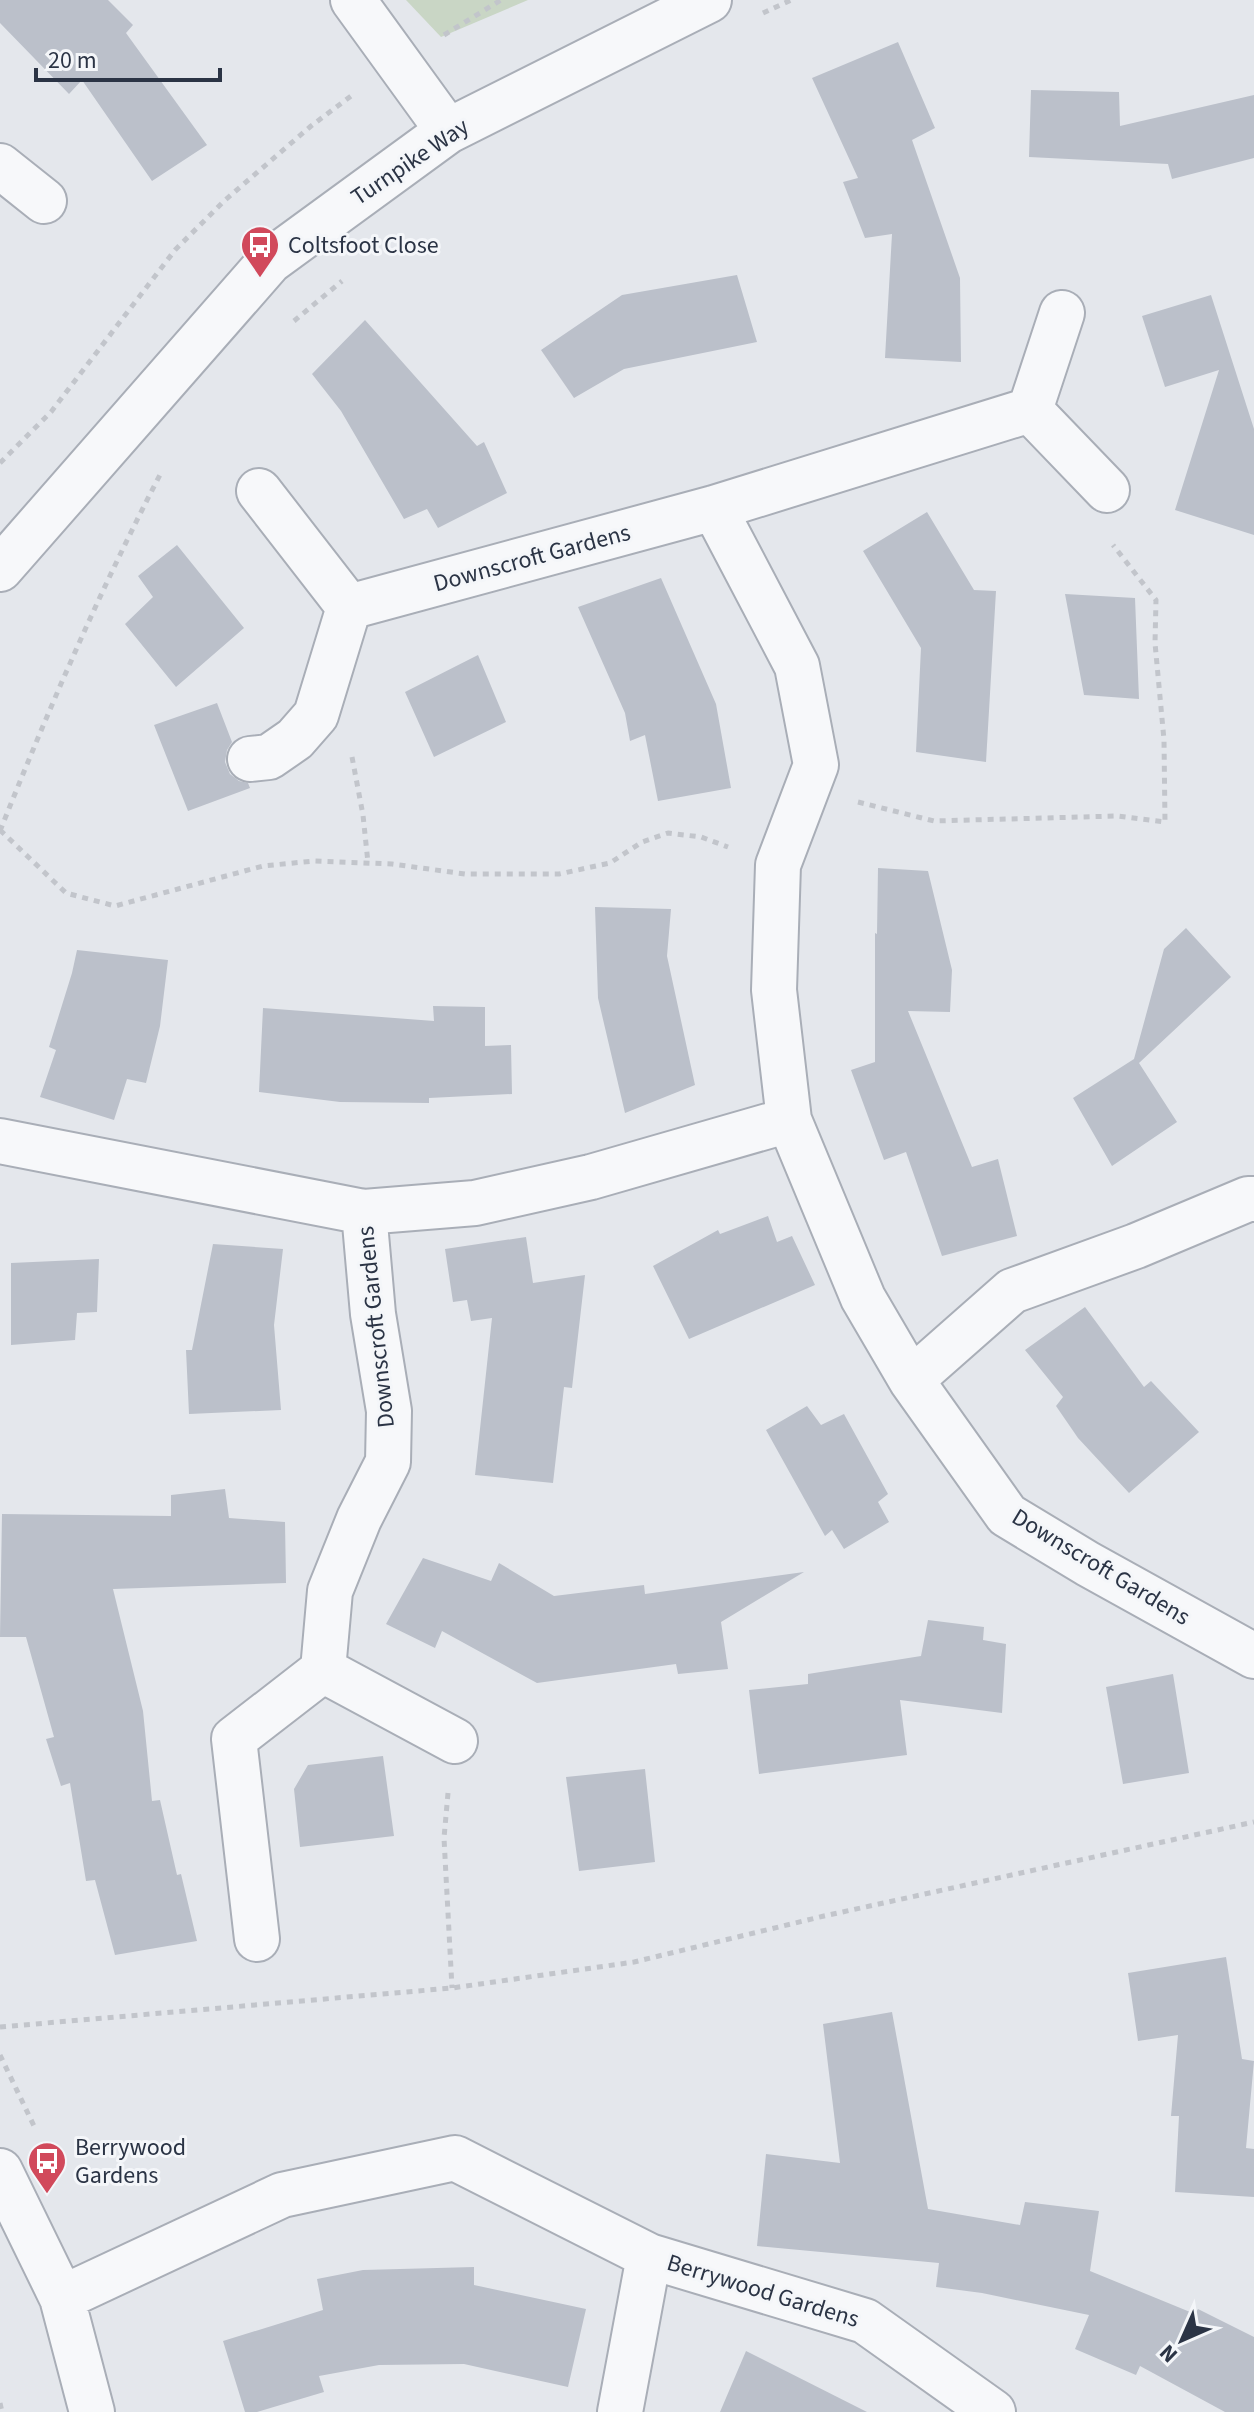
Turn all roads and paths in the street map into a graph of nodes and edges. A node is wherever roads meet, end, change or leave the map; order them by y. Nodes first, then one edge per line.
1 (353, 0) edge
2 (709, 0) edge
3 (791, 0) edge
4 (751, 18) dead end
5 (448, 131) junction
6 (0, 166) edge
7 (44, 201) dead end
8 (350, 273) dead end
9 (1062, 313) dead end
10 (284, 330) dead end
11 (1030, 410) junction
12 (164, 469) dead end
13 (1107, 490) joint
14 (259, 491) dead end
15 (714, 508) junction
16 (0, 569) edge
17 (349, 607) junction
18 (351, 754) dead end
19 (250, 759) dead end
20 (807, 789) junction
21 (0, 830) edge
22 (368, 863) junction
23 (778, 865) junction
24 (789, 1120) junction
25 (0, 1141) edge
26 (1252, 1193) edge
27 (364, 1212) junction
28 (911, 1380) junction
29 (1254, 1656) edge
30 (323, 1670) junction
31 (455, 1741) dead end
32 (450, 1786) dead end
33 (1254, 1822) edge
34 (257, 1939) dead end
35 (452, 1988) junction
36 (0, 2027) edge
37 (0, 2171) edge
38 (649, 2256) junction
39 (62, 2298) junction
40 (0, 2403) edge
41 (2, 2412) edge
42 (92, 2412) edge
43 (620, 2412) edge
44 (993, 2412) edge

1 - 5 street
2 - 5 street, Turnpike Way
3 - 4 path
5 - 16 street, Turnpike Way
6 - 7 street
8 - 10 path
9 - 11 street
11 - 13 street
11 - 15 street, Downscroft Gardens
12 - 21 path
13 - 20 path
14 - 17 street
15 - 17 street, Downscroft Gardens
15 - 20 street, Downscroft Gardens
17 - 19 street
18 - 22 path
20 - 23 street, Downscroft Gardens
21 - 22 path
22 - 23 path
23 - 24 street, Downscroft Gardens
24 - 27 street, Downscroft Gardens
24 - 28 street, Downscroft Gardens
25 - 27 street, Downscroft Gardens
26 - 28 street
27 - 30 street, Downscroft Gardens
28 - 29 street, Downscroft Gardens
30 - 31 street
30 - 34 street
32 - 35 path
33 - 35 path
35 - 36 path
37 - 39 street
38 - 39 street, Berrywood Gardens
38 - 43 street, Berrywood Gardens
38 - 44 street, Berrywood Gardens
39 - 42 street
40 - 41 path

